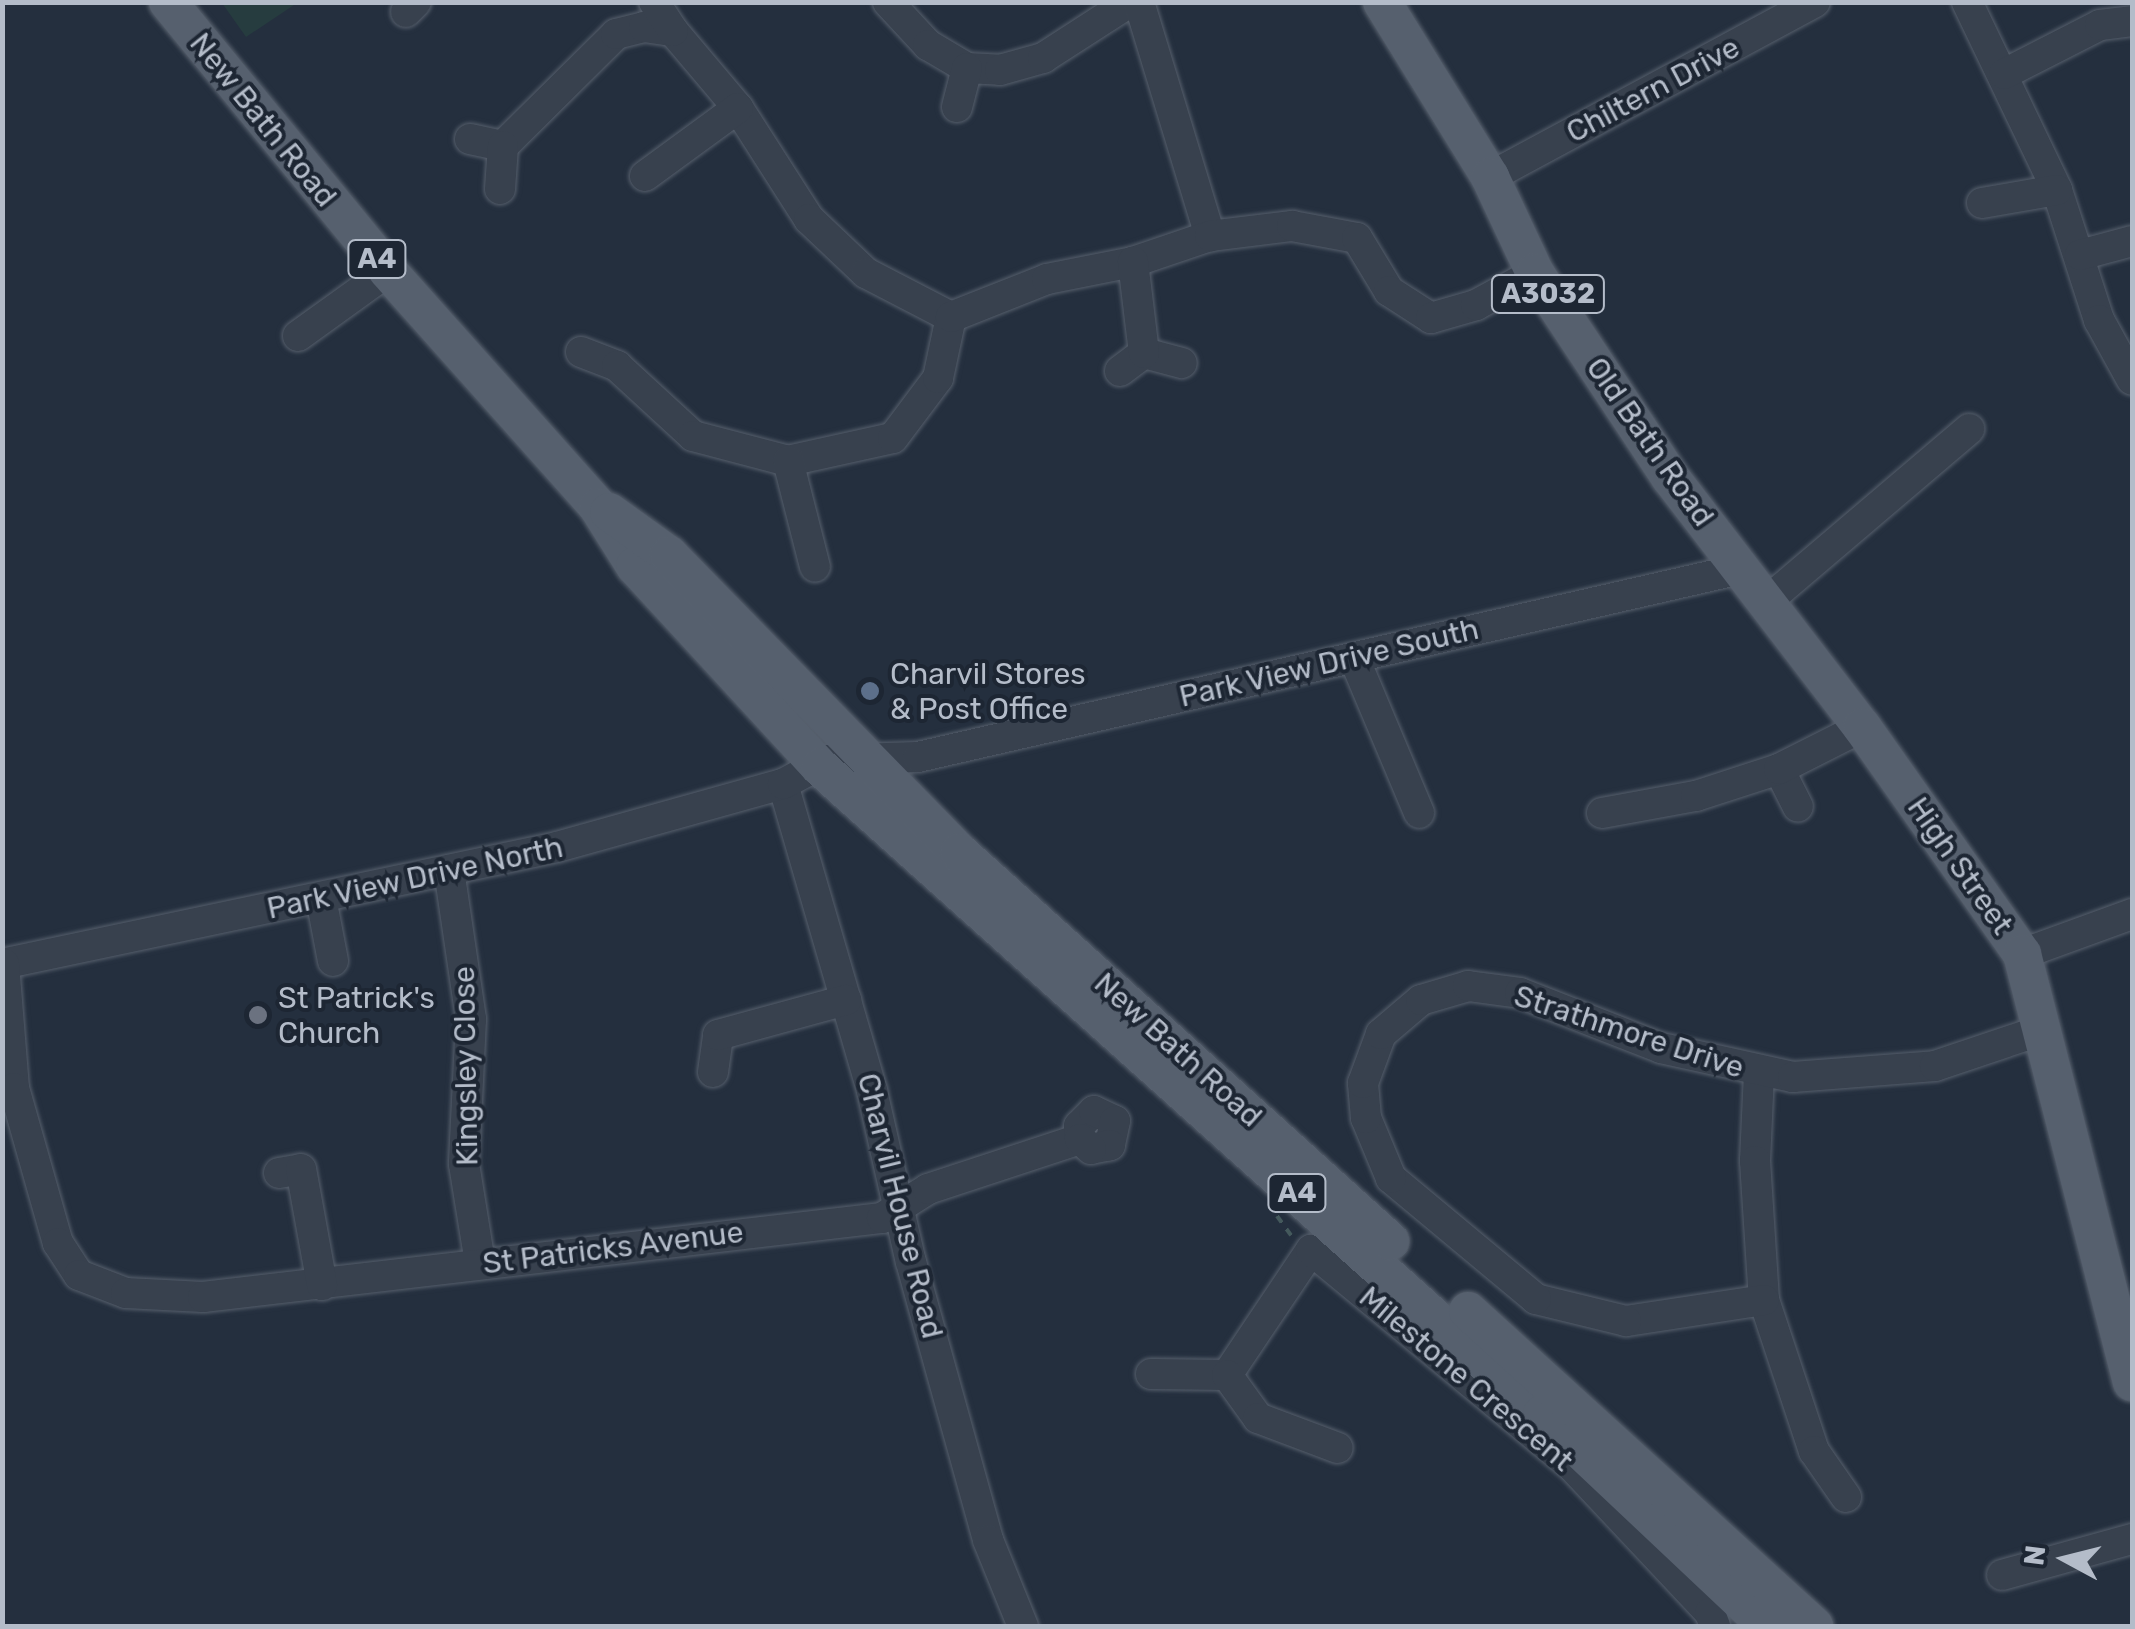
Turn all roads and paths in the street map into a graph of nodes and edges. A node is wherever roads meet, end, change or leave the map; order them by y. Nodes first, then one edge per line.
1 (168, 2) edge
2 (654, 2) edge
3 (888, 2) edge
4 (1130, 2) edge
5 (1139, 2) edge
6 (1382, 2) edge
7 (1814, 2) edge
8 (1967, 2) edge
9 (2132, 21) edge
10 (674, 31) junction
11 (967, 68) junction
12 (2004, 74) junction
13 (957, 107) dead end
14 (738, 108) junction
15 (470, 139) dead end
16 (503, 146) junction
17 (645, 176) dead end
18 (1490, 177) junction
19 (500, 189) dead end
20 (2056, 190) junction
21 (1982, 203) dead end
22 (1210, 236) junction
23 (2132, 240) edge
24 (2080, 255) junction
25 (1133, 262) junction
26 (388, 272) junction
27 (1535, 273) junction
28 (951, 316) junction
29 (298, 336) dead end
30 (581, 352) dead end
31 (1182, 363) dead end
32 (2132, 380) edge
33 (1970, 429) dead end
34 (788, 461) junction
35 (598, 506) junction
36 (815, 567) dead end
37 (1740, 569) junction
38 (1766, 602) junction
39 (1354, 658) junction
40 (1862, 727) junction
41 (867, 756) junction
42 (918, 757) junction
43 (820, 767) junction
44 (1779, 769) junction
45 (783, 784) junction
46 (908, 794) junction
47 (1798, 807) dead end
48 (1418, 813) dead end
49 (1602, 814) dead end
50 (937, 831) junction
51 (450, 870) junction
52 (321, 898) junction
53 (2132, 914) edge
54 (2022, 954) junction
55 (333, 961) dead end
56 (3, 964) edge
57 (846, 1000) junction
58 (2039, 1031) junction
59 (712, 1072) dead end
60 (1759, 1074) junction
61 (1080, 1140) dead end
62 (301, 1169) dead end
63 (900, 1206) junction
64 (480, 1263) junction
65 (322, 1285) junction
66 (1764, 1300) junction
67 (1151, 1374) dead end
68 (1227, 1375) junction
69 (2132, 1382) edge
70 (1338, 1448) dead end
71 (1846, 1497) dead end
72 (2132, 1539) edge
73 (1690, 1552) junction
74 (2002, 1575) dead end
75 (1023, 1626) edge
76 (1715, 1626) edge
77 (1736, 1626) edge
78 (1768, 1626) edge
79 (1814, 1626) edge

1 - 26 main road, New Bath Road / A4
2 - 10 street
3 - 11 street
4 - 11 street
5 - 22 street
6 - 18 main road, Old Bath Road / A3032
7 - 18 street, Chiltern Drive
8 - 12 street
9 - 12 street
10 - 14 street
10 - 16 street
11 - 13 street
12 - 20 street
14 - 17 street
14 - 28 street
15 - 16 street
16 - 19 street
18 - 27 main road, Old Bath Road / A3032
20 - 21 street
20 - 24 street
22 - 25 street
22 - 27 street
23 - 24 street
24 - 32 street
25 - 28 street
25 - 31 street
26 - 29 street
26 - 35 main road, New Bath Road / A4
27 - 37 main road, Old Bath Road / A3032
28 - 34 street
30 - 34 street
33 - 38 street
34 - 36 street
35 - 41 main road, New Bath Road / A4
35 - 43 main road, New Bath Road / A4
37 - 38 main road, High Street / A3032
37 - 39 street, Park View Drive South
38 - 40 main road, High Street / A3032
39 - 42 street, Park View Drive South
39 - 48 street
40 - 44 street
40 - 54 main road, High Street / A3032
41 - 42 street, Park View Drive South
41 - 43 street, Park View Drive South
41 - 46 main road, New Bath Road / A4
42 - 46 street
43 - 45 street, Park View Drive North
43 - 50 street
43 - 73 main road, New Bath Road / A4
44 - 47 street
44 - 49 street
45 - 51 street, Park View Drive North
45 - 57 street, Charvil House Road
46 - 50 main road, New Bath Road / A4
50 - 79 main road, New Bath Road / A4
51 - 52 street, Park View Drive North
51 - 64 street, Kingsley Close
52 - 55 street
52 - 56 street, Park View Drive North
53 - 54 street
54 - 58 main road, High Street / A3032
56 - 65 street, St Patricks Avenue
57 - 59 street
57 - 63 street, Charvil House Road
58 - 60 street, Strathmore Drive
58 - 69 main road, High Street / A3032
60 - 66 street
60 - 66 street, Strathmore Drive
61 - 63 street, St Patricks Avenue
62 - 65 street
63 - 64 street, St Patricks Avenue
63 - 75 street, Charvil House Road
64 - 65 street, St Patricks Avenue
66 - 71 street
67 - 68 street
68 - 70 street
68 - 76 street, Milestone Crescent
72 - 74 street
73 - 77 street
73 - 78 main road, New Bath Road / A4

